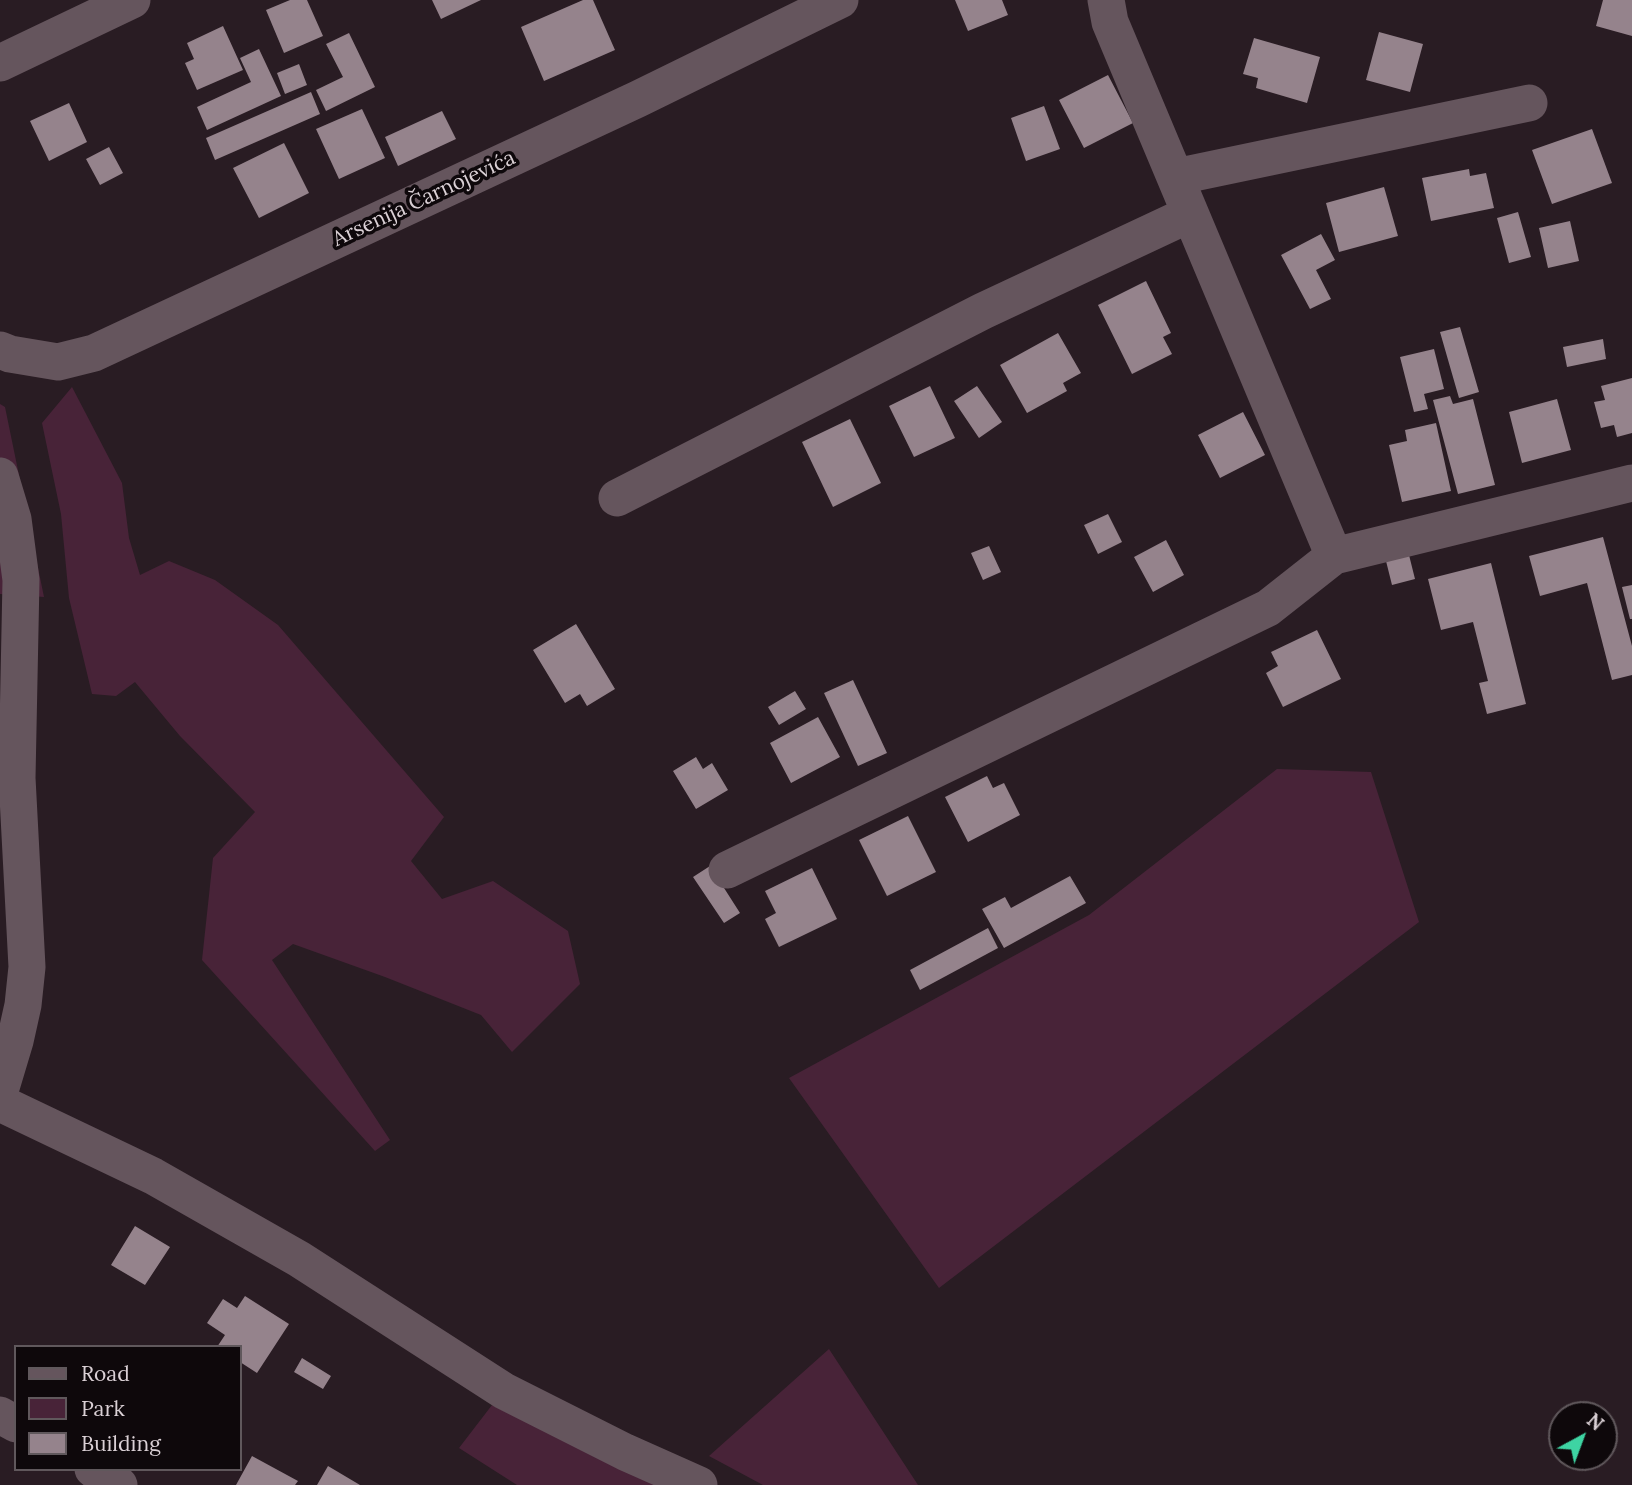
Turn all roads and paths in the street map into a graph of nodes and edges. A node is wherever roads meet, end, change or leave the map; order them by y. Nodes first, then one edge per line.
1 (132, 0) edge
2 (841, 0) edge
3 (1106, 0) edge
4 (0, 63) edge
5 (1529, 103) dead end
6 (1175, 177) junction
7 (1190, 214) junction
8 (0, 350) edge
9 (0, 476) edge
10 (1632, 483) edge
11 (617, 498) dead end
12 (1334, 556) junction
13 (727, 870) dead end
14 (0, 1091) edge
15 (0, 1103) edge
16 (96, 1471) edge
17 (119, 1485) edge
18 (699, 1485) edge

1 - 4 street
2 - 8 street, Arsenija Čarnojevića
3 - 6 street
5 - 6 street
6 - 7 street
7 - 11 street
7 - 12 street
9 - 14 street
10 - 12 street
12 - 13 street
15 - 18 street
16 - 17 street

